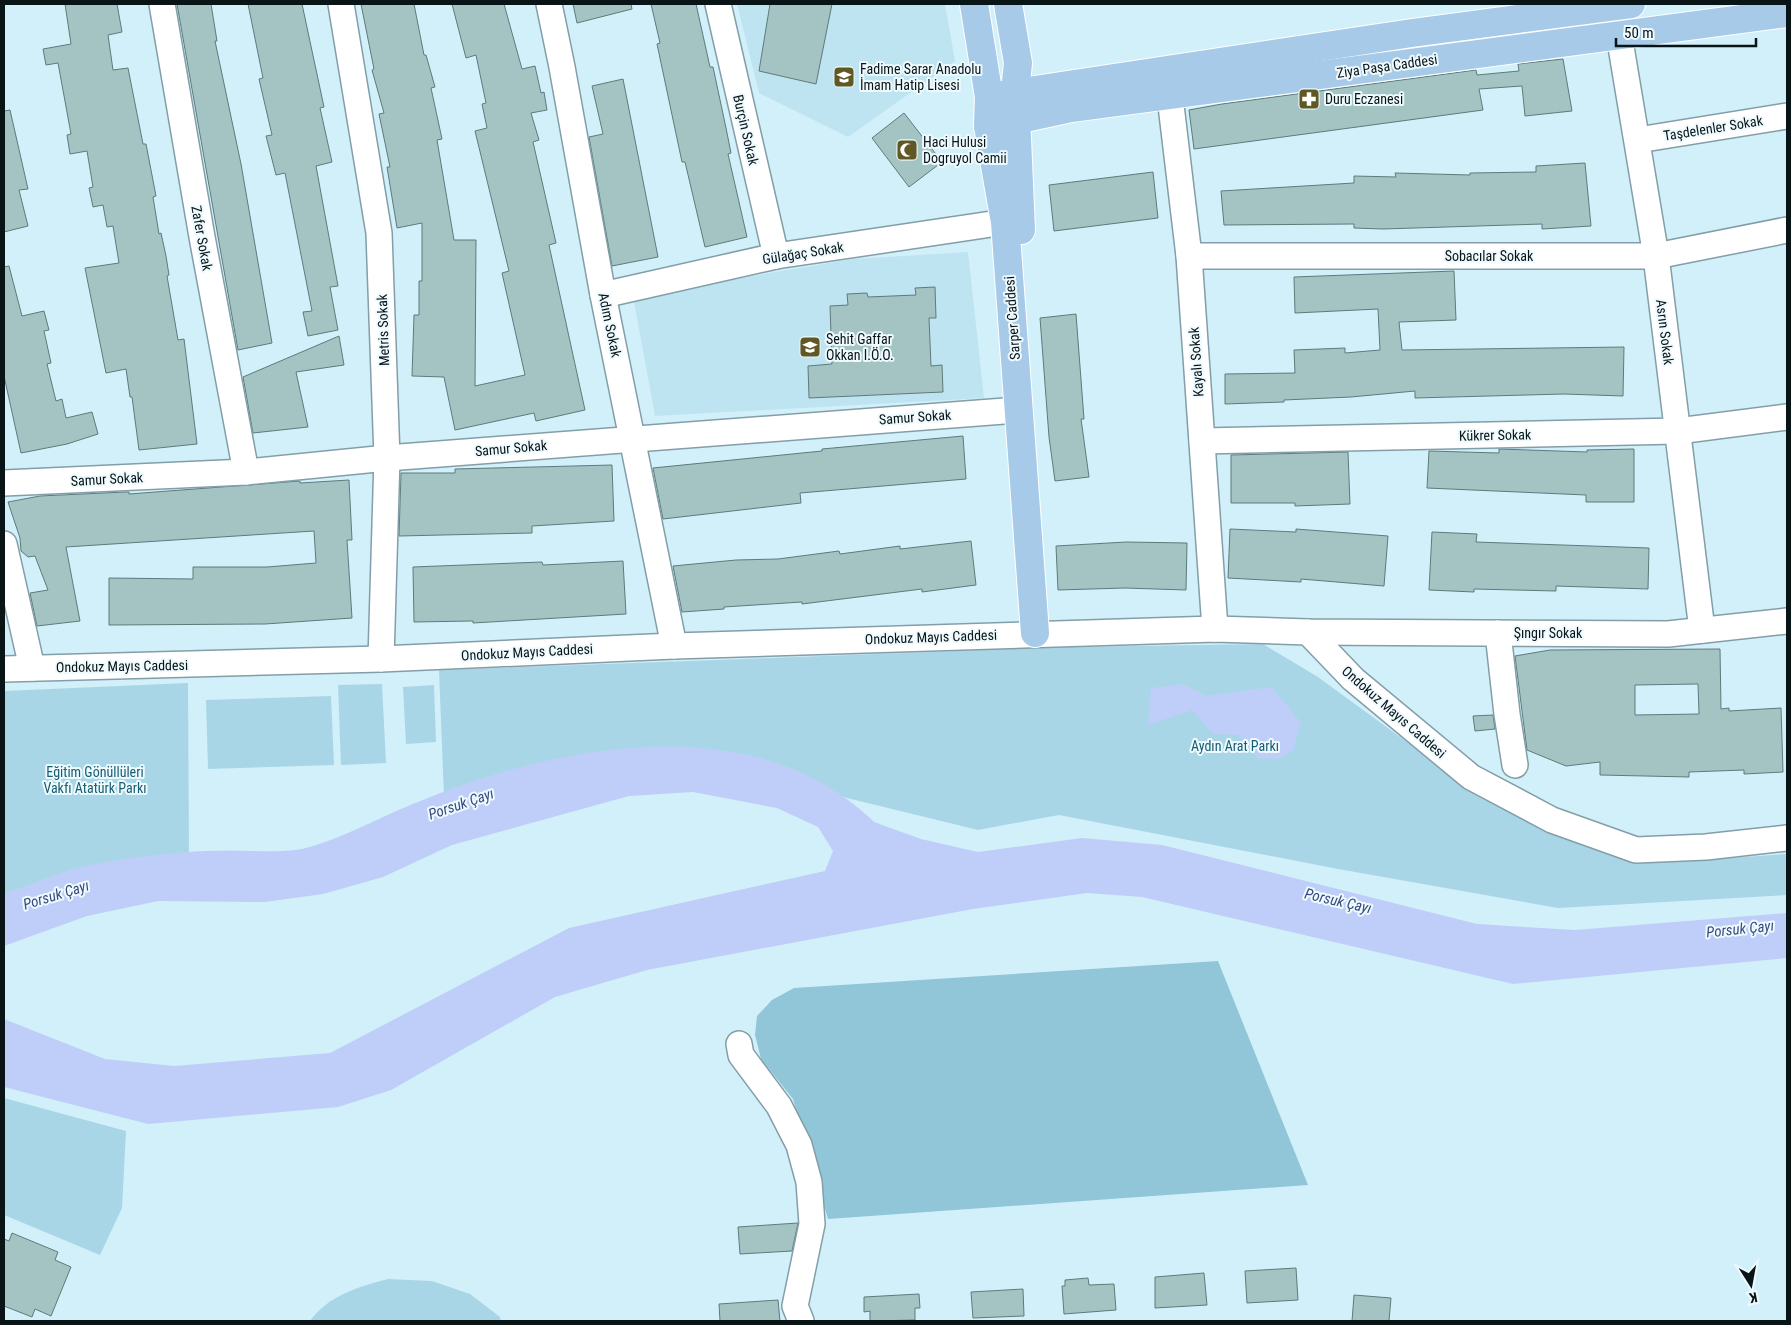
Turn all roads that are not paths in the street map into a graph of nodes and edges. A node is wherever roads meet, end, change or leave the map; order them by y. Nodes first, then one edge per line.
1 (162, 4) edge
2 (341, 4) edge
3 (549, 4) edge
4 (718, 4) edge
5 (974, 4) edge
6 (1008, 4) edge
7 (1630, 4) edge
8 (1577, 7) edge
9 (1787, 13) edge
10 (1619, 35) junction
11 (1002, 94) junction
12 (1170, 97) junction
13 (1787, 116) edge
14 (1017, 122) junction
15 (988, 126) junction
16 (1638, 140) junction
17 (1005, 222) junction
18 (1787, 230) edge
19 (776, 256) junction
20 (1189, 256) junction
21 (1656, 256) junction
22 (603, 295) junction
23 (1018, 410) junction
24 (1787, 417) edge
25 (1678, 431) junction
26 (633, 438) junction
27 (1202, 441) junction
28 (387, 458) junction
29 (246, 472) junction
30 (4, 483) edge
31 (4, 544) edge
32 (1787, 621) edge
33 (1214, 628) junction
34 (1702, 630) junction
35 (1308, 632) junction
36 (1044, 633) junction
37 (1498, 633) junction
38 (674, 646) junction
39 (381, 659) junction
40 (32, 668) junction
41 (4, 670) edge
42 (1515, 765) dead end
43 (1787, 838) edge
44 (739, 1044) dead end
45 (801, 1321) edge

1 - 29 street, Zafer Sokak
2 - 28 street, Metris Sokak
3 - 22 street, Adım Sokak
4 - 19 street, Burçin Sokak
5 - 11 main road, Sarper Caddesi
6 - 11 main road, Sarper Caddesi
7 - 8 main road, Ziya Paşa Caddesi
8 - 11 main road, Ziya Paşa Caddesi
9 - 10 main road, Ziya Paşa Caddesi
10 - 12 main road, Ziya Paşa Caddesi
10 - 16 street, Asrın Sokak
11 - 14 main road, Sarper Caddesi
11 - 15 main road, Sarper Caddesi
12 - 14 main road, Ziya Paşa Caddesi
12 - 20 street, Kayalı Sokak
13 - 16 street, Taşdelenler Sokak
14 - 15 main road, Ziya Paşa Caddesi
14 - 36 main road, Sarper Caddesi
15 - 17 main road, Sarper Caddesi
16 - 21 street, Asrın Sokak
17 - 19 street, Gülağaç Sokak
17 - 23 main road, Sarper Caddesi
18 - 21 street, Sobacılar Sokak
19 - 22 street, Gülağaç Sokak
20 - 21 street, Sobacılar Sokak
20 - 27 street, Kayalı Sokak
21 - 25 street, Asrın Sokak
22 - 26 street, Adım Sokak
23 - 26 street, Samur Sokak
23 - 36 main road, Sarper Caddesi
24 - 25 street, Kükrer Sokak
25 - 27 street, Kükrer Sokak
25 - 34 street, Asrın Sokak
26 - 28 street, Samur Sokak
26 - 38 street, Adım Sokak
27 - 33 street, Kayalı Sokak
28 - 29 street, Samur Sokak
28 - 39 street, Metris Sokak
29 - 30 street, Samur Sokak
31 - 40 street
32 - 34 street, Şıngır Sokak
33 - 35 street, Ondokuz Mayıs Caddesi
33 - 36 street, Ondokuz Mayıs Caddesi
34 - 37 street, Şıngır Sokak
35 - 37 street, Şıngır Sokak
35 - 43 street, Ondokuz Mayıs Caddesi
36 - 38 street, Ondokuz Mayıs Caddesi
37 - 42 street
38 - 39 street, Ondokuz Mayıs Caddesi
39 - 40 street, Ondokuz Mayıs Caddesi
40 - 41 street, Ondokuz Mayıs Caddesi
44 - 45 street

